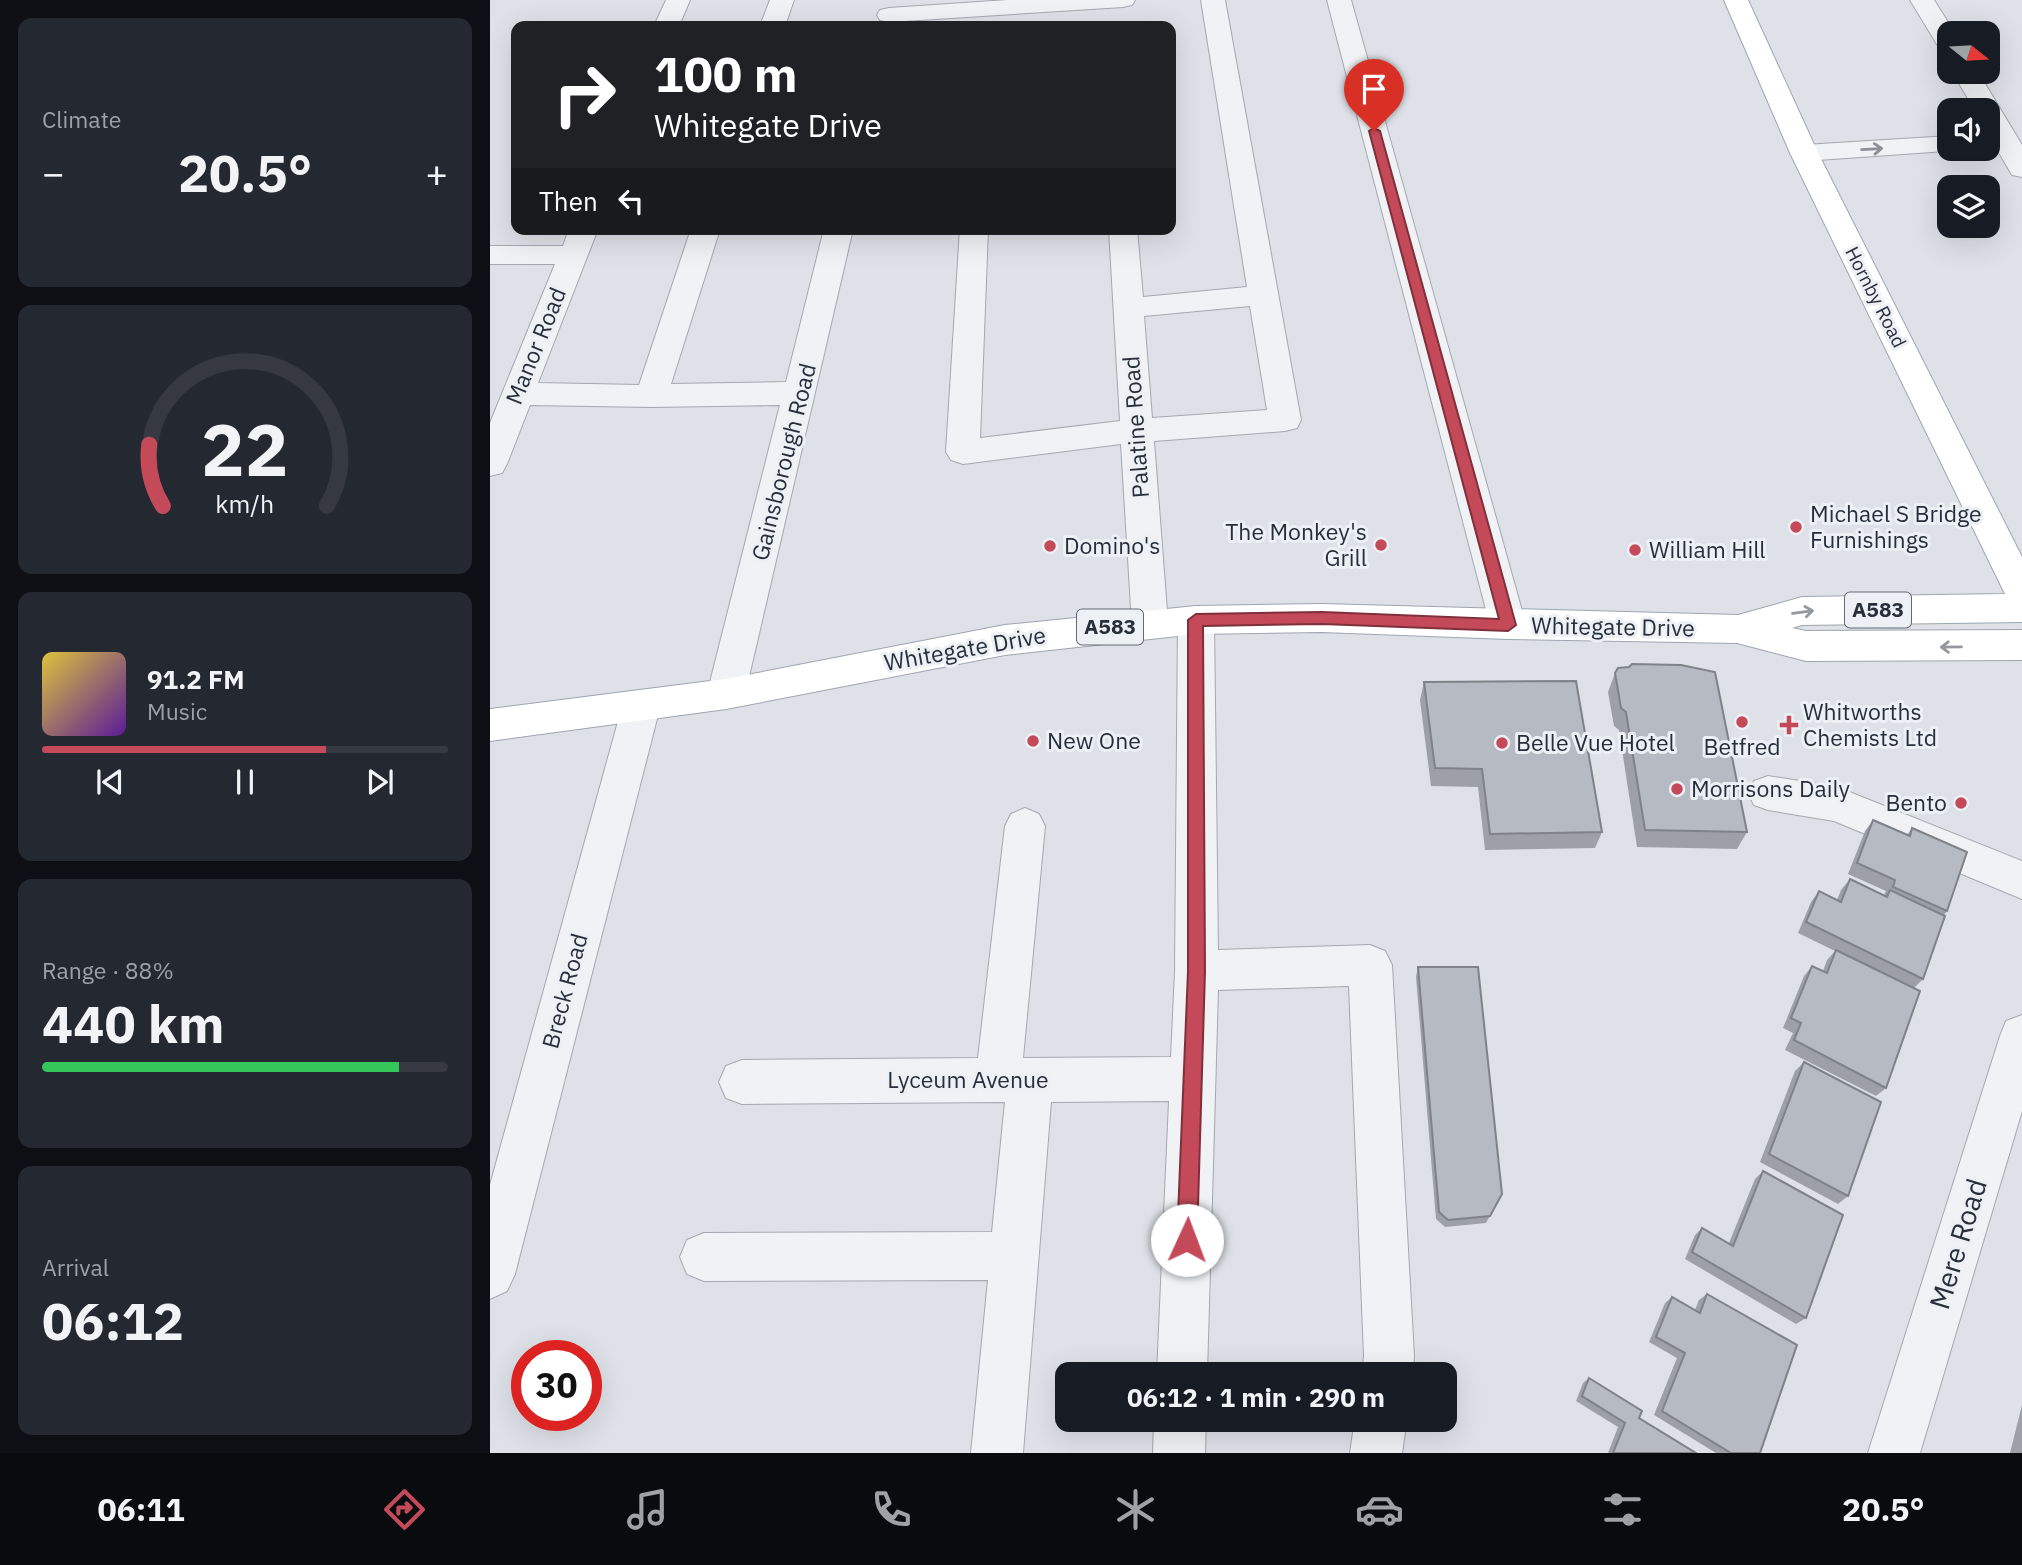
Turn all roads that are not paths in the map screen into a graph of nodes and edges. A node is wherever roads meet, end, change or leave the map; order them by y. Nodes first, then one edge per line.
1 (678, 0) edge
2 (782, 0) edge
3 (1213, 0) edge
4 (1339, 0) edge
5 (1736, 0) edge
6 (1922, 0) edge
7 (1113, 7) edge
8 (890, 14) edge
9 (984, 18) edge
10 (669, 21) edge
11 (775, 21) edge
12 (1937, 25) edge
13 (2005, 141) edge
14 (1937, 145) edge
15 (1804, 153) junction
16 (2022, 169) edge
17 (704, 235) edge
18 (838, 235) edge
19 (974, 235) edge
20 (1123, 235) edge
21 (579, 242) edge
22 (490, 255) edge
23 (1263, 295) junction
24 (1128, 308) junction
25 (801, 393) junction
26 (516, 394) junction
27 (651, 396) junction
28 (1136, 431) junction
29 (490, 464) edge
30 (2022, 592) edge
31 (2022, 608) edge
32 (1196, 620) junction
33 (1150, 624) junction
34 (1508, 625) junction
35 (1737, 629) junction
36 (2021, 644) edge
37 (726, 694) junction
38 (640, 707) junction
39 (490, 725) edge
40 (1768, 793) dead end
41 (1025, 826) dead end
42 (2022, 880) edge
43 (1196, 971) junction
44 (2022, 1036) edge
45 (1193, 1079) junction
46 (1014, 1080) junction
47 (742, 1082) dead end
48 (1013, 1256) junction
49 (704, 1257) dead end
50 (490, 1274) edge
51 (1182, 1362) edge
52 (1389, 1362) edge
53 (1180, 1432) edge
54 (1379, 1432) edge
55 (997, 1453) edge
56 (1179, 1453) edge
57 (1376, 1453) edge
58 (1894, 1453) edge

1 - 10 street
2 - 11 street
3 - 23 street
4 - 34 street
5 - 15 main road, Hornby Road
6 - 12 street
7 - 9 street
8 - 9 street
13 - 16 street
15 -> 14 street
15 - 30 main road, Hornby Road
17 - 27 street
18 - 25 street, Gainsborough Road
19 - 28 street
20 - 24 street, Palatine Road
21 - 22 street
21 - 26 street, Manor Road
23 - 24 street
23 - 28 street
24 - 28 street, Palatine Road
25 - 27 street
25 - 37 street, Gainsborough Road
26 - 27 street
26 - 29 street, Manor Road
28 - 33 street, Palatine Road
35 -> 31 main road, Whitegate Drive / A583
32 - 33 main road, Whitegate Drive / A583
32 - 34 main road, Whitegate Drive / A583
32 - 43 street
33 - 37 main road, Whitegate Drive / A583
34 - 35 main road, Whitegate Drive / A583
36 -> 35 main road, Whitegate Drive / A583
37 - 38 main road, Whitegate Drive / A583
38 - 39 main road, Whitegate Drive / A583
38 - 50 street, Breck Road
40 - 42 street
41 - 46 street
43 - 45 street
43 - 52 street
44 - 58 street, Mere Road
45 - 46 street, Lyceum Avenue
45 - 51 street
46 - 47 street, Lyceum Avenue
46 - 48 street
48 - 49 street
48 - 55 street
53 - 56 street
54 - 57 street

